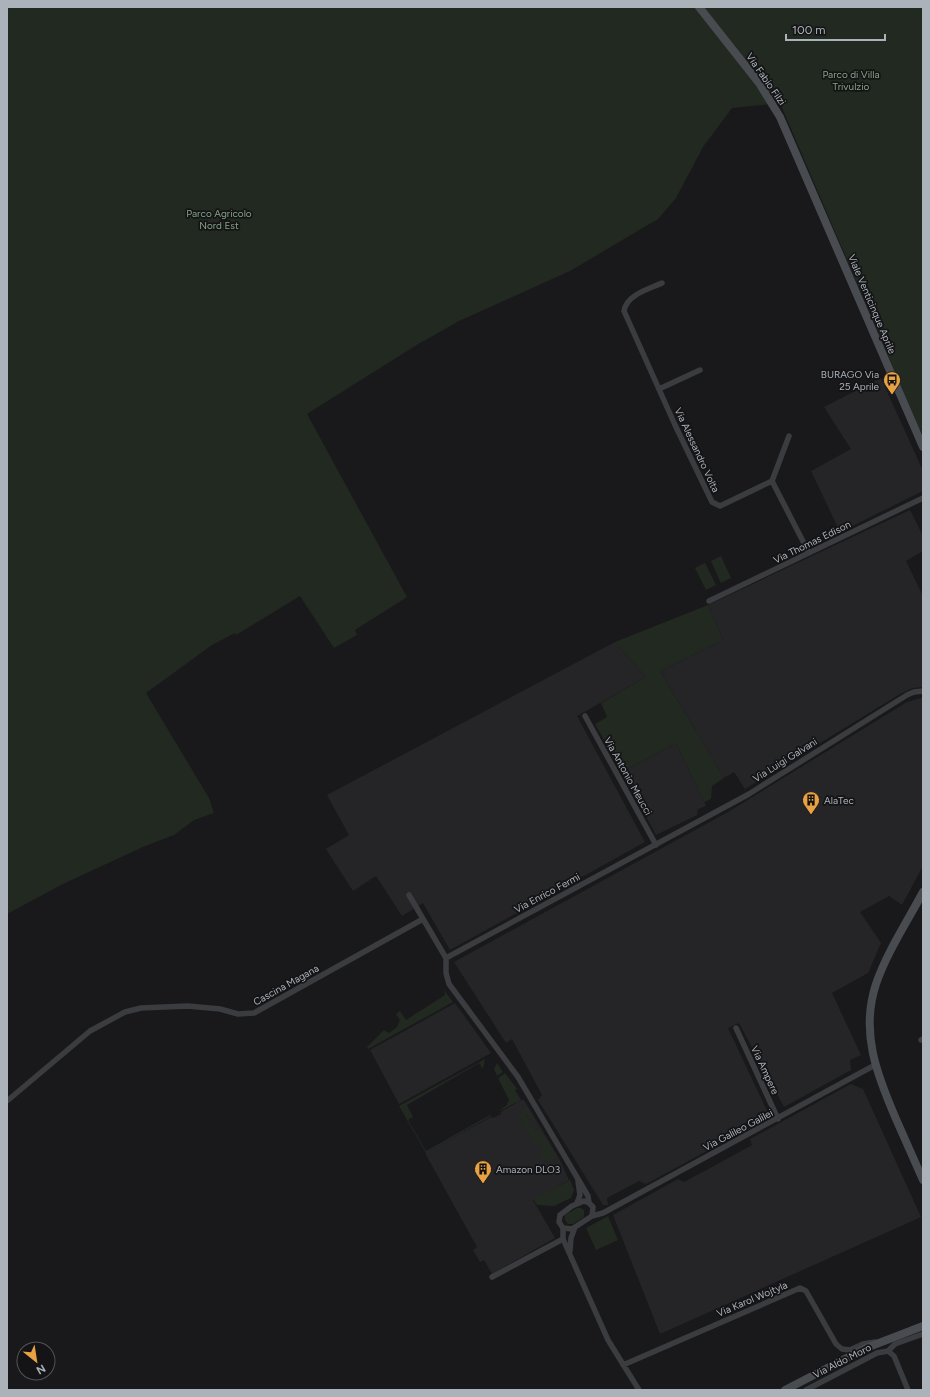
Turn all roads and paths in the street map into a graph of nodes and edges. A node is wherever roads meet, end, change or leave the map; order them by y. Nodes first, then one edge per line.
1 (699, 7) edge
2 (803, 170) joint
3 (662, 283) dead end
4 (700, 370) dead end
5 (659, 389) junction
6 (789, 436) dead end
7 (923, 447) edge
8 (772, 480) junction
9 (923, 498) edge
10 (809, 553) junction
11 (709, 601) dead end
12 (923, 691) edge
13 (585, 716) dead end
14 (656, 845) junction
15 (923, 892) edge
16 (409, 895) dead end
17 (423, 919) junction
18 (446, 958) junction
19 (736, 1028) dead end
20 (875, 1065) junction
21 (7, 1100) edge
22 (778, 1119) junction
23 (923, 1180) edge
24 (578, 1181) junction
25 (577, 1203) junction
26 (591, 1205) junction
27 (609, 1209) junction
28 (592, 1216) junction
29 (563, 1228) junction
30 (575, 1228) junction
31 (563, 1239) junction
32 (570, 1251) junction
33 (492, 1278) dead end
34 (923, 1326) edge
35 (923, 1334) edge
36 (886, 1340) junction
37 (888, 1351) junction
38 (623, 1365) junction
39 (639, 1390) edge
40 (785, 1390) edge
41 (806, 1390) edge
42 (908, 1390) edge

1 - 2 street, Via Fabio Filzi
2 - 7 street, Viale Venticinque Aprile
3 - 5 street, Via Alessandro Volta
4 - 5 street
5 - 8 street, Via Alessandro Volta
6 - 8 street
8 - 10 street
9 - 10 street, Via Thomas Edison
10 - 11 street, Via Thomas Edison
12 - 14 street, Via Luigi Galvani
13 - 14 street, Via Antonio Meucci
14 - 18 street, Via Enrico Fermi
15 - 20 street
16 - 17 street
17 - 18 street
17 - 21 street, Cascina Magana
18 - 24 street
19 - 22 street, Via Ampere
20 - 22 street, Via Galileo Galilei
20 - 23 street
22 - 27 street, Via Galileo Galilei
24 - 25 street
24 - 26 street
25 - 26 street
25 - 29 street
26 - 27 street
26 - 28 street
27 - 28 street, Via Galileo Galilei
28 - 30 street, Via Galileo Galilei
29 - 30 street
29 - 31 street
30 - 32 street
31 - 32 street
31 - 33 street
32 - 38 street
34 - 36 street
35 - 37 street, Via Aldo Moro
36 - 38 street, Via Karol Wojtyla
36 - 40 street
37 - 41 street, Via Aldo Moro
37 - 42 street
38 - 39 street

